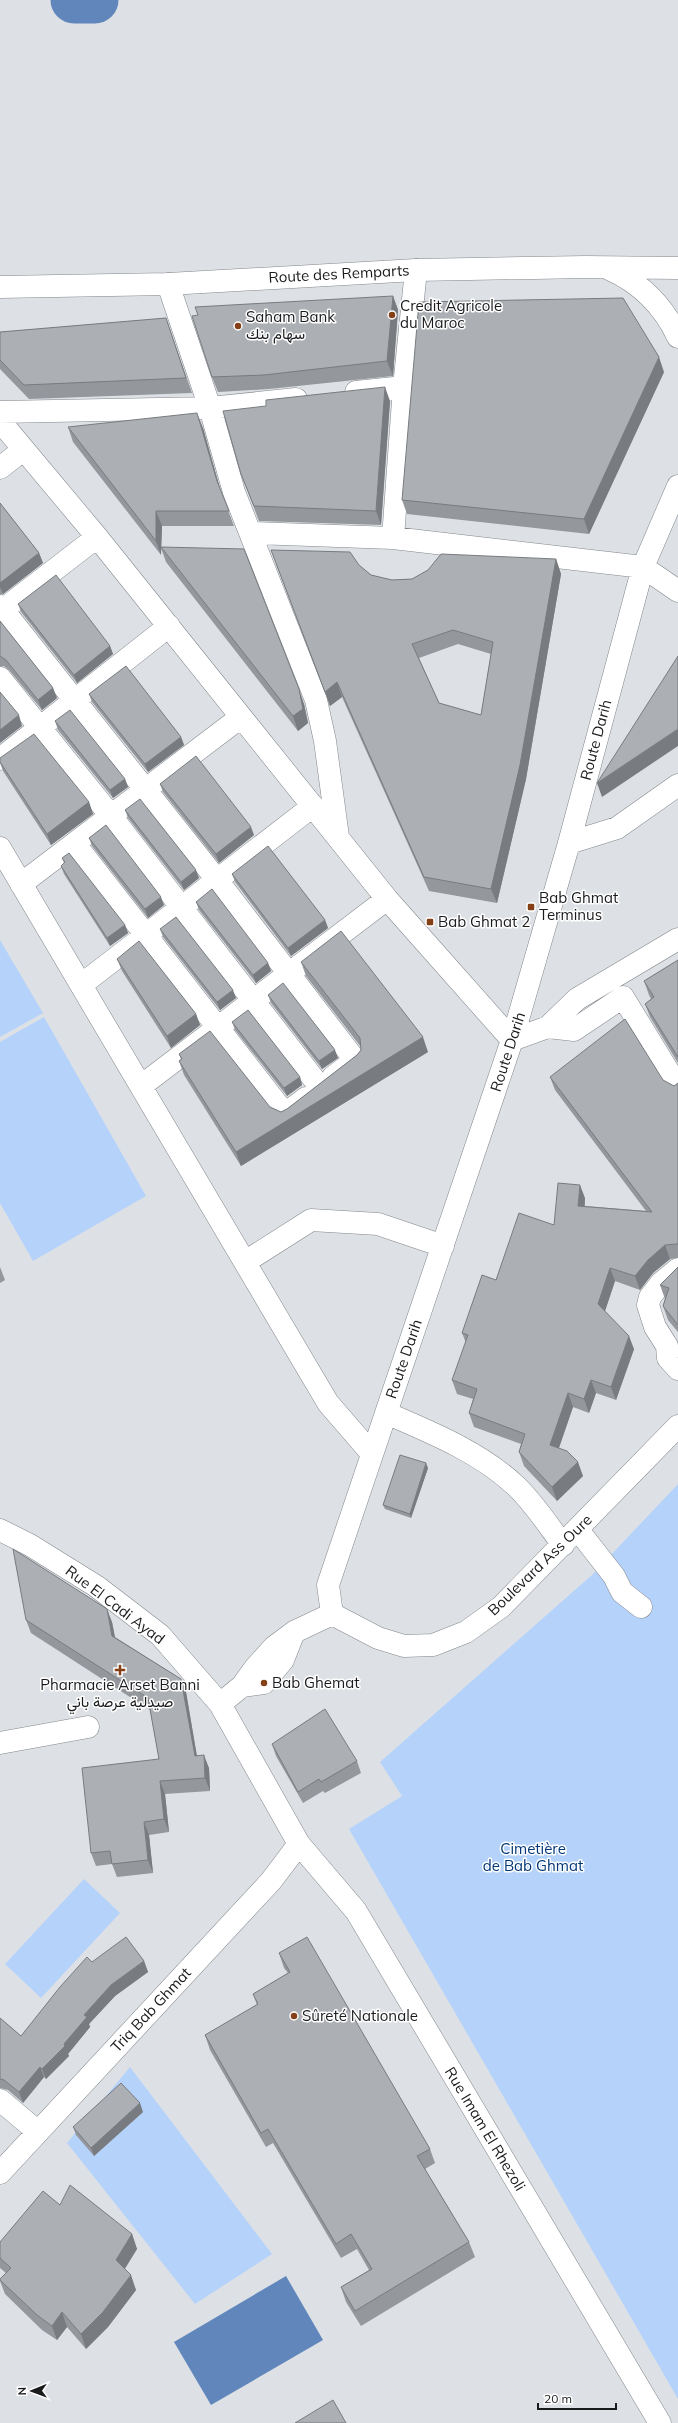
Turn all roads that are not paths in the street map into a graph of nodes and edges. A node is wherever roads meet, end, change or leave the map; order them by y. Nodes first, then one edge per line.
1 (604, 267) junction
2 (678, 268) edge
3 (416, 270) junction
4 (168, 284) junction
5 (0, 287) edge
6 (678, 337) edge
7 (404, 387) junction
8 (210, 408) junction
9 (0, 412) edge
10 (0, 421) edge
11 (23, 450) junction
12 (0, 468) edge
13 (678, 486) edge
14 (251, 533) junction
15 (98, 537) junction
16 (393, 538) junction
17 (642, 567) junction
18 (678, 591) edge
19 (1, 609) edge
20 (169, 626) junction
21 (0, 678) edge
22 (74, 700) junction
23 (241, 717) junction
24 (39, 728) junction
25 (0, 759) edge
26 (678, 785) edge
27 (146, 790) junction
28 (313, 806) junction
29 (112, 816) junction
30 (338, 838) junction
31 (569, 843) junction
32 (75, 844) junction
33 (0, 848) edge
34 (217, 880) junction
35 (21, 884) junction
36 (387, 899) junction
37 (182, 907) junction
38 (146, 935) junction
39 (678, 939) edge
40 (290, 974) junction
41 (80, 985) junction
42 (253, 1001) junction
43 (219, 1027) junction
44 (548, 1027) junction
45 (512, 1040) junction
46 (141, 1086) junction
47 (320, 1087) junction
48 (678, 1087) edge
49 (443, 1246) junction
50 (244, 1262) junction
51 (678, 1270) edge
52 (678, 1370) edge
53 (386, 1413) junction
54 (678, 1426) edge
55 (372, 1454) junction
56 (0, 1530) edge
57 (578, 1530) junction
58 (564, 1545) junction
59 (641, 1607) dead end
60 (332, 1614) junction
61 (220, 1704) junction
62 (88, 1727) dead end
63 (0, 1743) edge
64 (299, 1844) junction
65 (0, 2100) edge
66 (38, 2132) junction
67 (0, 2173) edge
68 (660, 2423) edge

1 - 2 street, Route des Remparts
1 - 3 street, Route des Remparts
1 - 6 street
3 - 4 street, Route des Remparts
3 - 7 street
4 - 5 street, Route des Remparts
4 - 8 street
7 - 8 street
7 - 16 street
8 - 9 street
8 - 14 street
10 - 11 street
11 - 12 street
11 - 15 street
13 - 17 street, Route Darih
14 - 16 street
14 - 30 street
15 - 19 street
15 - 20 street
16 - 17 street
17 - 18 street
17 - 31 street, Route Darih
19 - 22 street
20 - 22 street
20 - 23 street
21 - 24 street
22 - 24 street
22 - 27 street
23 - 27 street
23 - 28 street
24 - 25 street
24 - 29 street
26 - 31 street
27 - 29 street
27 - 34 street
28 - 30 street
28 - 34 street
29 - 32 street
29 - 37 street
30 - 36 street
31 - 45 street, Route Darih
32 - 35 street
32 - 38 street
33 - 35 street
34 - 37 street
34 - 40 street
35 - 41 street
36 - 40 street
36 - 45 street
37 - 38 street
37 - 42 street
38 - 41 street
38 - 43 street
39 - 44 street
40 - 42 street
40 - 47 street
41 - 46 street
42 - 43 street
42 - 47 street
43 - 46 street
43 - 47 street
44 - 45 street
44 - 48 street
45 - 49 street, Route Darih
46 - 50 street
49 - 50 street
49 - 53 street, Route Darih
50 - 55 street
51 - 52 street
53 - 55 street, Route Darih
53 - 58 street
54 - 57 street, Boulevard Ass Oure
55 - 60 street, Route Darih
56 - 61 street, Rue El Cadi Ayad
57 - 58 street, Boulevard Ass Oure
57 - 59 street
58 - 60 street, Boulevard Ass Oure
60 - 61 street
61 - 64 street, Rue El Cadi Ayad
62 - 63 street
64 - 66 street, Triq Bab Ghmat
64 - 68 street, Rue Imam El Rhezoli
65 - 66 street
66 - 67 street, Triq Bab Ghmat

